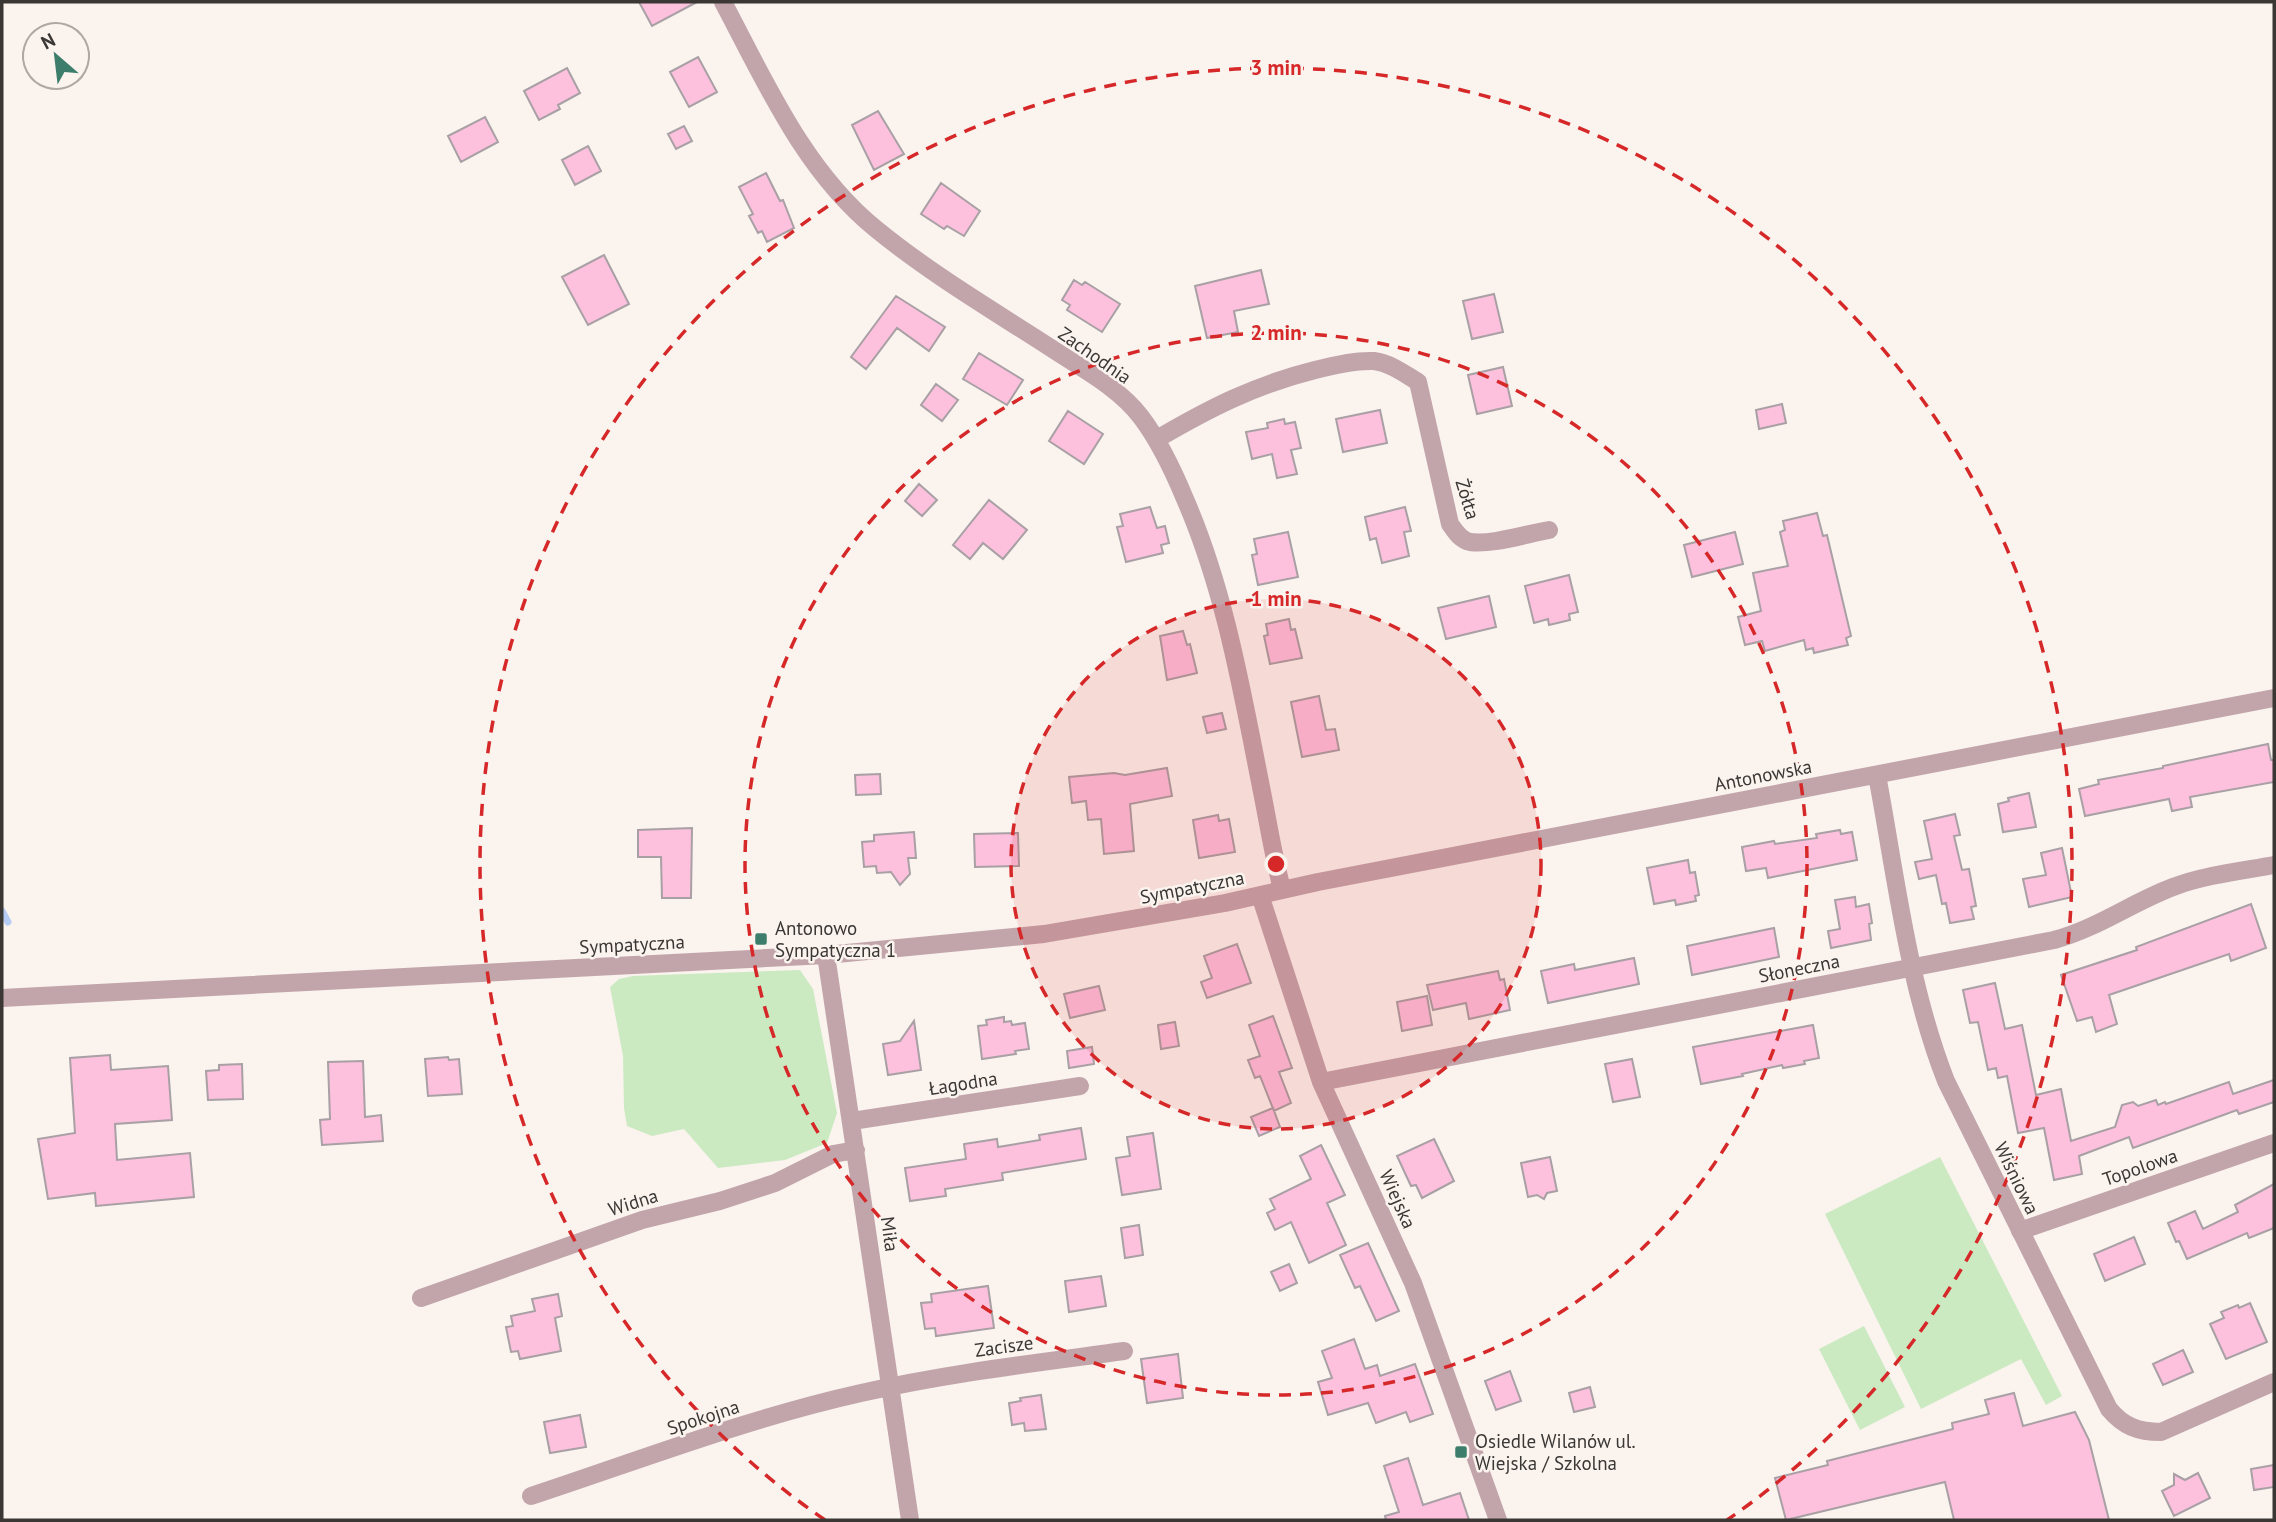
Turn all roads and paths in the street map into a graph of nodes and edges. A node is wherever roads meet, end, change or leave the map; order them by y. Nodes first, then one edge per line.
1 (723, 2) edge
2 (1157, 439) junction
3 (1549, 530) dead end
4 (2274, 698) edge
5 (1877, 775) junction
6 (2274, 865) edge
7 (1282, 889) junction
8 (1261, 895) junction
9 (826, 955) junction
10 (1912, 967) junction
11 (2, 998) edge
12 (1321, 1082) junction
13 (1080, 1086) dead end
14 (852, 1121) junction
15 (2274, 1143) edge
16 (856, 1150) junction
17 (2020, 1231) junction
18 (421, 1298) dead end
19 (1124, 1351) dead end
20 (2274, 1382) edge
21 (891, 1387) junction
22 (531, 1496) dead end
23 (910, 1520) edge
24 (1499, 1520) edge

1 - 2 street, Zachodnia
2 - 3 street, Żółta
2 - 7 street, Zachodnia
4 - 5 street, Antonowska
5 - 7 street, Antonowska
5 - 10 street, Wiśniowa
6 - 10 street, Słoneczna
7 - 8 street, Antonowska
8 - 9 street, Sympatyczna
8 - 12 street, Wiejska
9 - 11 street, Sympatyczna
9 - 14 street, Miła
10 - 12 street, Słoneczna
10 - 17 street, Wiśniowa
12 - 24 street, Wiejska
13 - 14 street, Łagodna
14 - 16 street, Miła
15 - 17 street, Topolowa
16 - 18 street, Widna
16 - 21 street, Miła
17 - 20 street, Wiśniowa
19 - 21 street, Zacisze
21 - 22 street, Spokojna
21 - 23 street, Miła

